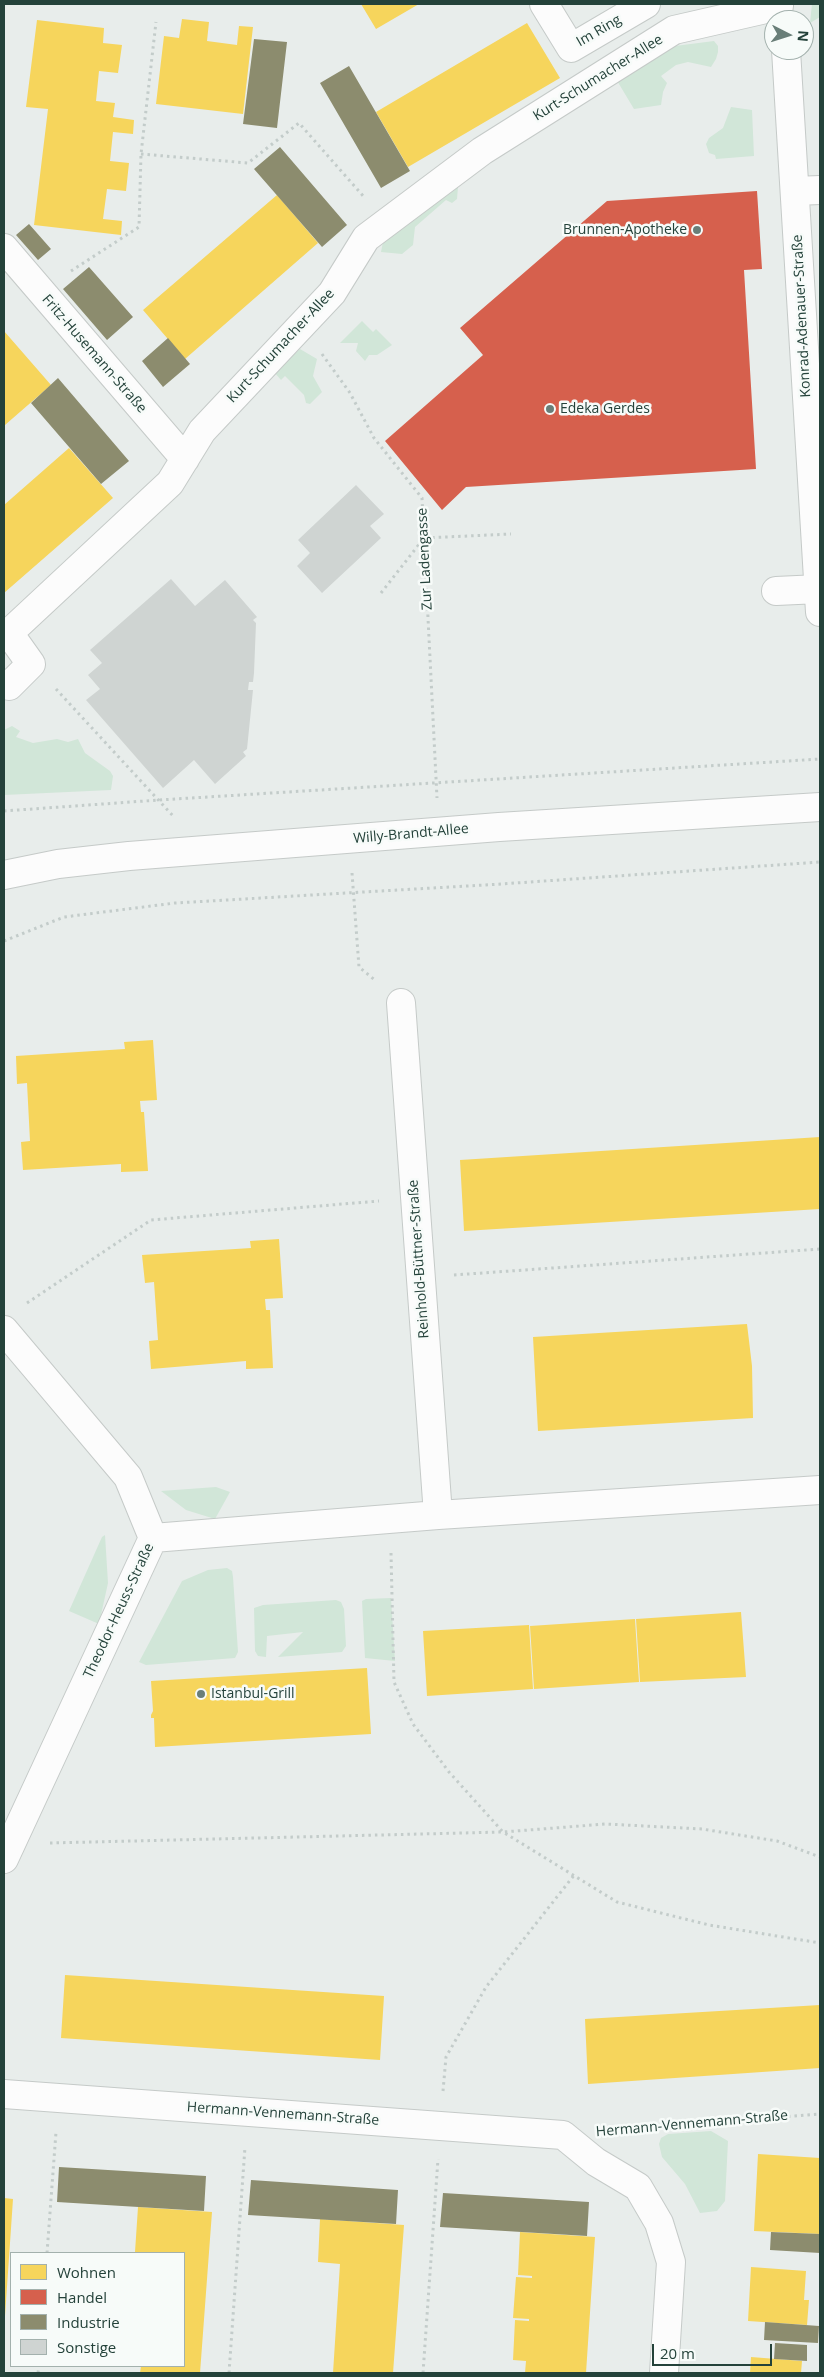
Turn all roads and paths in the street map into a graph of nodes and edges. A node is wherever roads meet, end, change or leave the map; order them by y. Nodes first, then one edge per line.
1 (544, 4) edge
2 (646, 4) edge
3 (764, 13) edge
4 (156, 22) dead end
5 (787, 60) edge
6 (141, 154) junction
7 (807, 191) edge
8 (386, 222) junction
9 (4, 248) edge
10 (40, 292) junction
11 (299, 328) junction
12 (185, 459) junction
13 (511, 534) dead end
14 (424, 538) junction
15 (776, 591) dead end
16 (381, 594) dead end
17 (820, 600) edge
18 (8, 686) dead end
19 (55, 688) dead end
20 (820, 759) edge
21 (436, 782) junction
22 (159, 800) junction
23 (820, 807) edge
24 (4, 811) edge
25 (438, 831) junction
26 (350, 840) junction
27 (205, 851) junction
28 (4, 858) edge
29 (820, 862) edge
30 (58, 864) junction
31 (4, 876) edge
32 (354, 892) junction
33 (4, 941) edge
34 (401, 1003) joint
35 (415, 1198) junction
36 (820, 1249) edge
37 (421, 1278) junction
38 (20, 1308) dead end
39 (4, 1330) edge
40 (820, 1490) edge
41 (438, 1515) junction
42 (390, 1518) junction
43 (153, 1538) junction
44 (15, 1810) edge
45 (503, 1832) junction
46 (7, 1852) edge
47 (820, 1857) edge
48 (575, 1874) junction
49 (820, 1943) edge
50 (4, 2094) edge
51 (58, 2097) junction
52 (248, 2112) junction
53 (820, 2114) edge
54 (440, 2126) junction
55 (563, 2135) junction
56 (47, 2252) edge
57 (229, 2373) edge
58 (423, 2373) edge
59 (664, 2373) edge

1 - 2 street, Im Ring
3 - 8 street, Kurt-Schumacher-Allee
4 - 6 path
5 - 7 street, Konrad-Adenauer-Straße
6 - 8 path
6 - 10 path
7 - 17 street, Konrad-Adenauer-Straße
8 - 11 street, Kurt-Schumacher-Allee
9 - 10 street, Fritz-Husemann-Straße
10 - 12 street, Fritz-Husemann-Straße
11 - 12 street, Kurt-Schumacher-Allee
11 - 14 path, Zur Ladengasse
12 - 18 street, Kurt-Schumacher-Allee
13 - 14 path
14 - 16 path
14 - 21 path, Zur Ladengasse
15 - 17 street
19 - 22 path
20 - 21 path
21 - 22 path
21 - 25 path, Zur Ladengasse
22 - 24 path
22 - 27 path
23 - 25 street, Willy-Brandt-Allee
25 - 26 street, Willy-Brandt-Allee
26 - 27 street, Willy-Brandt-Allee
26 - 32 path
27 - 30 street, Willy-Brandt-Allee
28 - 30 street
29 - 32 path
30 - 31 street, Willy-Brandt-Allee
32 - 33 path
32 - 34 path
34 - 35 street, Reinhold-Büttner-Straße
35 - 37 street, Reinhold-Büttner-Straße
35 - 38 path
36 - 37 path
37 - 41 street, Reinhold-Büttner-Straße
39 - 43 street, Theodor-Heuss-Straße
40 - 41 street
41 - 42 street
42 - 43 street
42 - 45 path
43 - 44 street, Theodor-Heuss-Straße
44 - 46 street, Theodor-Heuss-Straße
45 - 46 path
45 - 47 path
45 - 48 path
48 - 49 path
48 - 54 path
50 - 51 street, Hermann-Vennemann-Straße
51 - 52 street, Hermann-Vennemann-Straße
51 - 56 path
52 - 54 street, Hermann-Vennemann-Straße
52 - 57 path
53 - 55 path, Hermann-Vennemann-Straße
54 - 55 street, Hermann-Vennemann-Straße
54 - 58 path
55 - 59 street, Hermann-Vennemann-Straße

